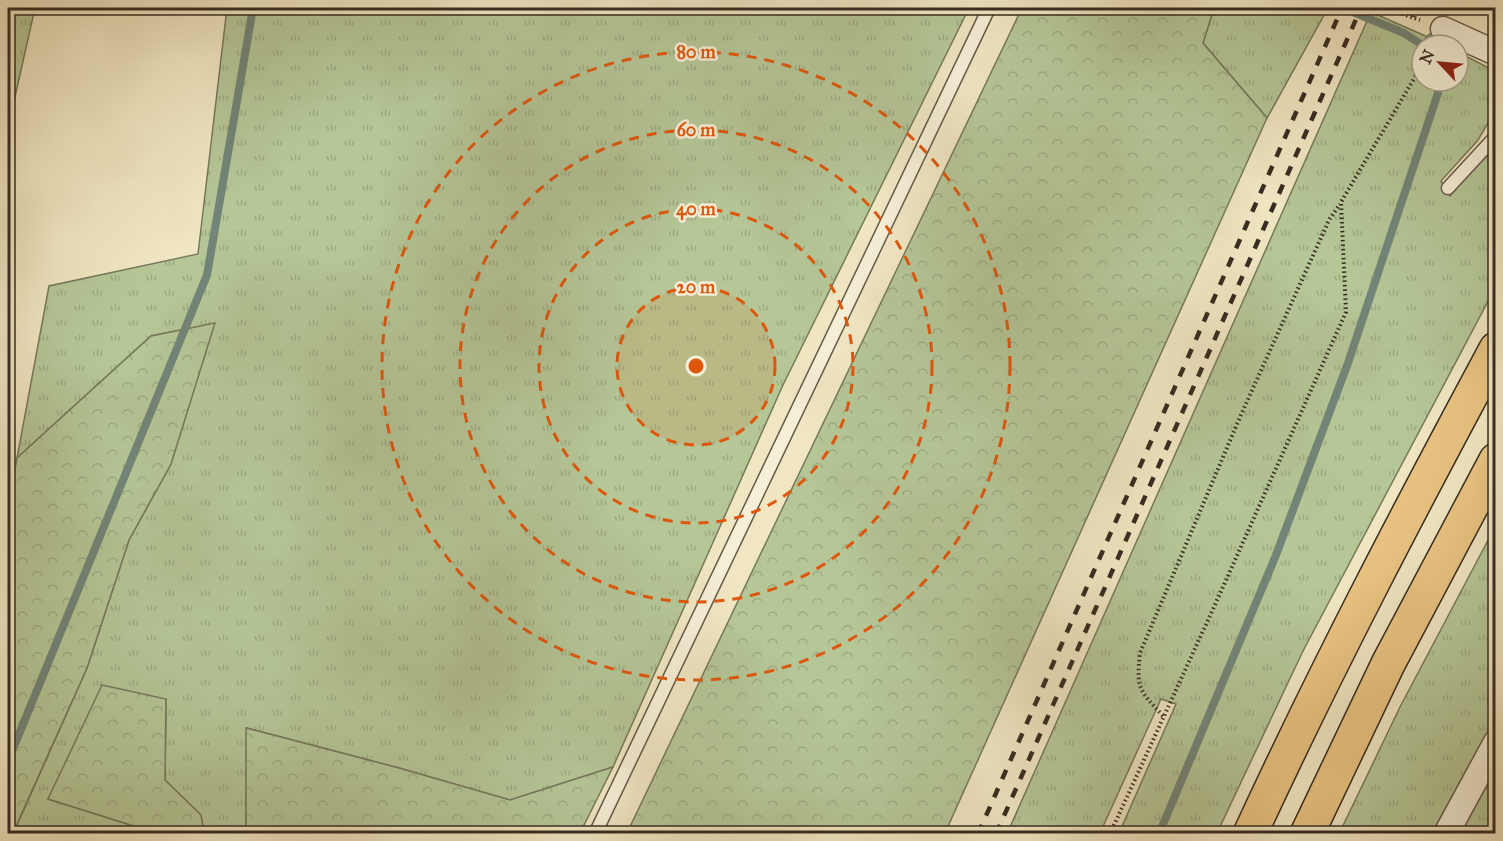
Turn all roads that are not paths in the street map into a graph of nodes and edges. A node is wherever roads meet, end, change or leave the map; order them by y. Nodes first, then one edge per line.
1 (989, 8) edge
2 (1443, 29) road end
3 (1496, 53) edge
4 (1496, 136) edge
5 (1448, 188) dead end
6 (1496, 349) edge
7 (1496, 460) edge
8 (1496, 742) edge
9 (595, 834) edge
10 (1250, 834) edge
11 (1307, 834) edge
12 (1446, 834) edge

1 - 9 lane
2 - 3 street
4 - 5 lane
6 - 10 highway
7 - 11 highway
8 - 12 street

